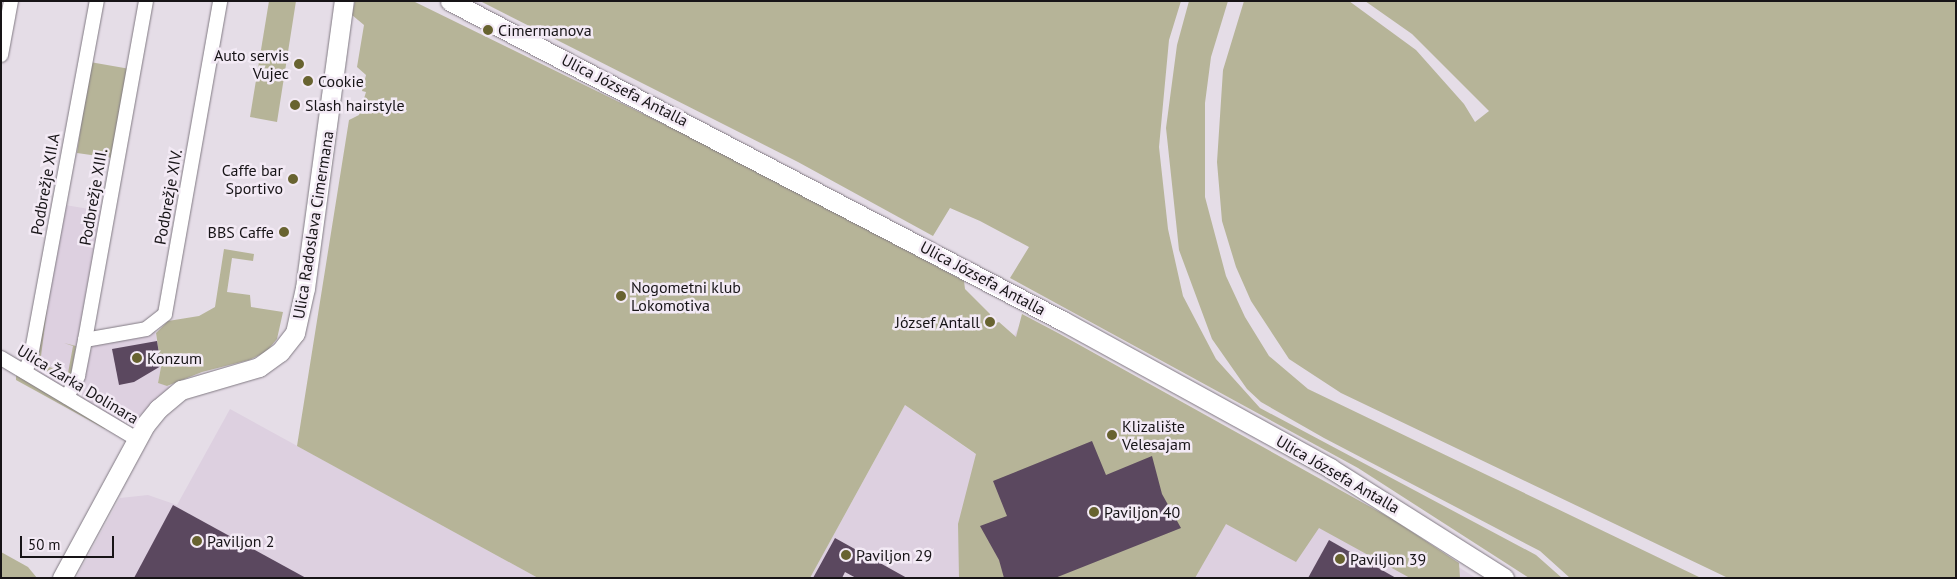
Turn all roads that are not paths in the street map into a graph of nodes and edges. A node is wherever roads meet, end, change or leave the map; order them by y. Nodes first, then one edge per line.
1 (11, 1) edge
2 (97, 1) edge
3 (146, 1) edge
4 (220, 1) edge
5 (344, 1) edge
6 (450, 1) edge
7 (1, 55) edge
8 (85, 340) junction
9 (1, 358) edge
10 (25, 372) junction
11 (67, 397) junction
12 (137, 439) junction
13 (62, 578) edge
14 (1504, 578) edge

1 - 7 street
2 - 10 street, Podbrežje XII.A
3 - 8 street, Podbrežje XIII.
4 - 8 street, Podbrežje XIV.
5 - 12 street, Ulica Radoslava Cimermana
6 - 14 street, Ulica Józsefa Antalla
8 - 11 street, Podbrežje XIII.
9 - 10 street, Ulica Žarka Dolinara
10 - 11 street, Ulica Žarka Dolinara
11 - 12 street, Ulica Žarka Dolinara
12 - 13 street, Ulica Radoslava Cimermana

